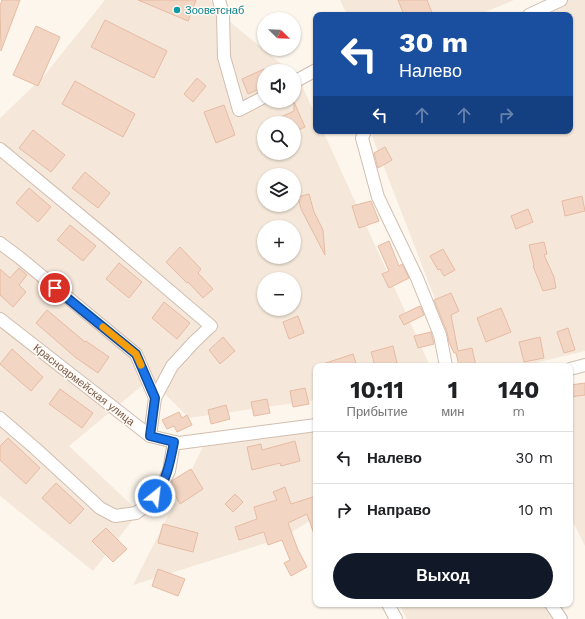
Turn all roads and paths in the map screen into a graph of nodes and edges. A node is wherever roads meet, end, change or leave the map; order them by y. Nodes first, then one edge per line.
1 (219, 0) edge
2 (561, 0) edge
3 (535, 12) edge
4 (313, 72) edge
5 (301, 78) edge
6 (257, 101) edge
7 (363, 134) edge
8 (0, 149) edge
9 (0, 243) edge
10 (0, 319) edge
11 (445, 363) edge
12 (585, 365) edge
13 (573, 368) edge
14 (155, 398) junction
15 (0, 418) edge
16 (313, 425) edge
17 (150, 436) junction
18 (174, 442) junction
19 (390, 607) edge
20 (553, 607) edge
21 (396, 619) edge
22 (561, 619) edge

1 - 6 street
2 - 3 street
4 - 5 street
7 - 11 street
8 - 14 street
9 - 14 street
10 - 17 street, Красноармейская улица
12 - 13 street
14 - 17 street
15 - 18 street
16 - 18 street, Красноармейская улица
17 - 18 street, Красноармейская улица
19 - 21 street
20 - 22 street

